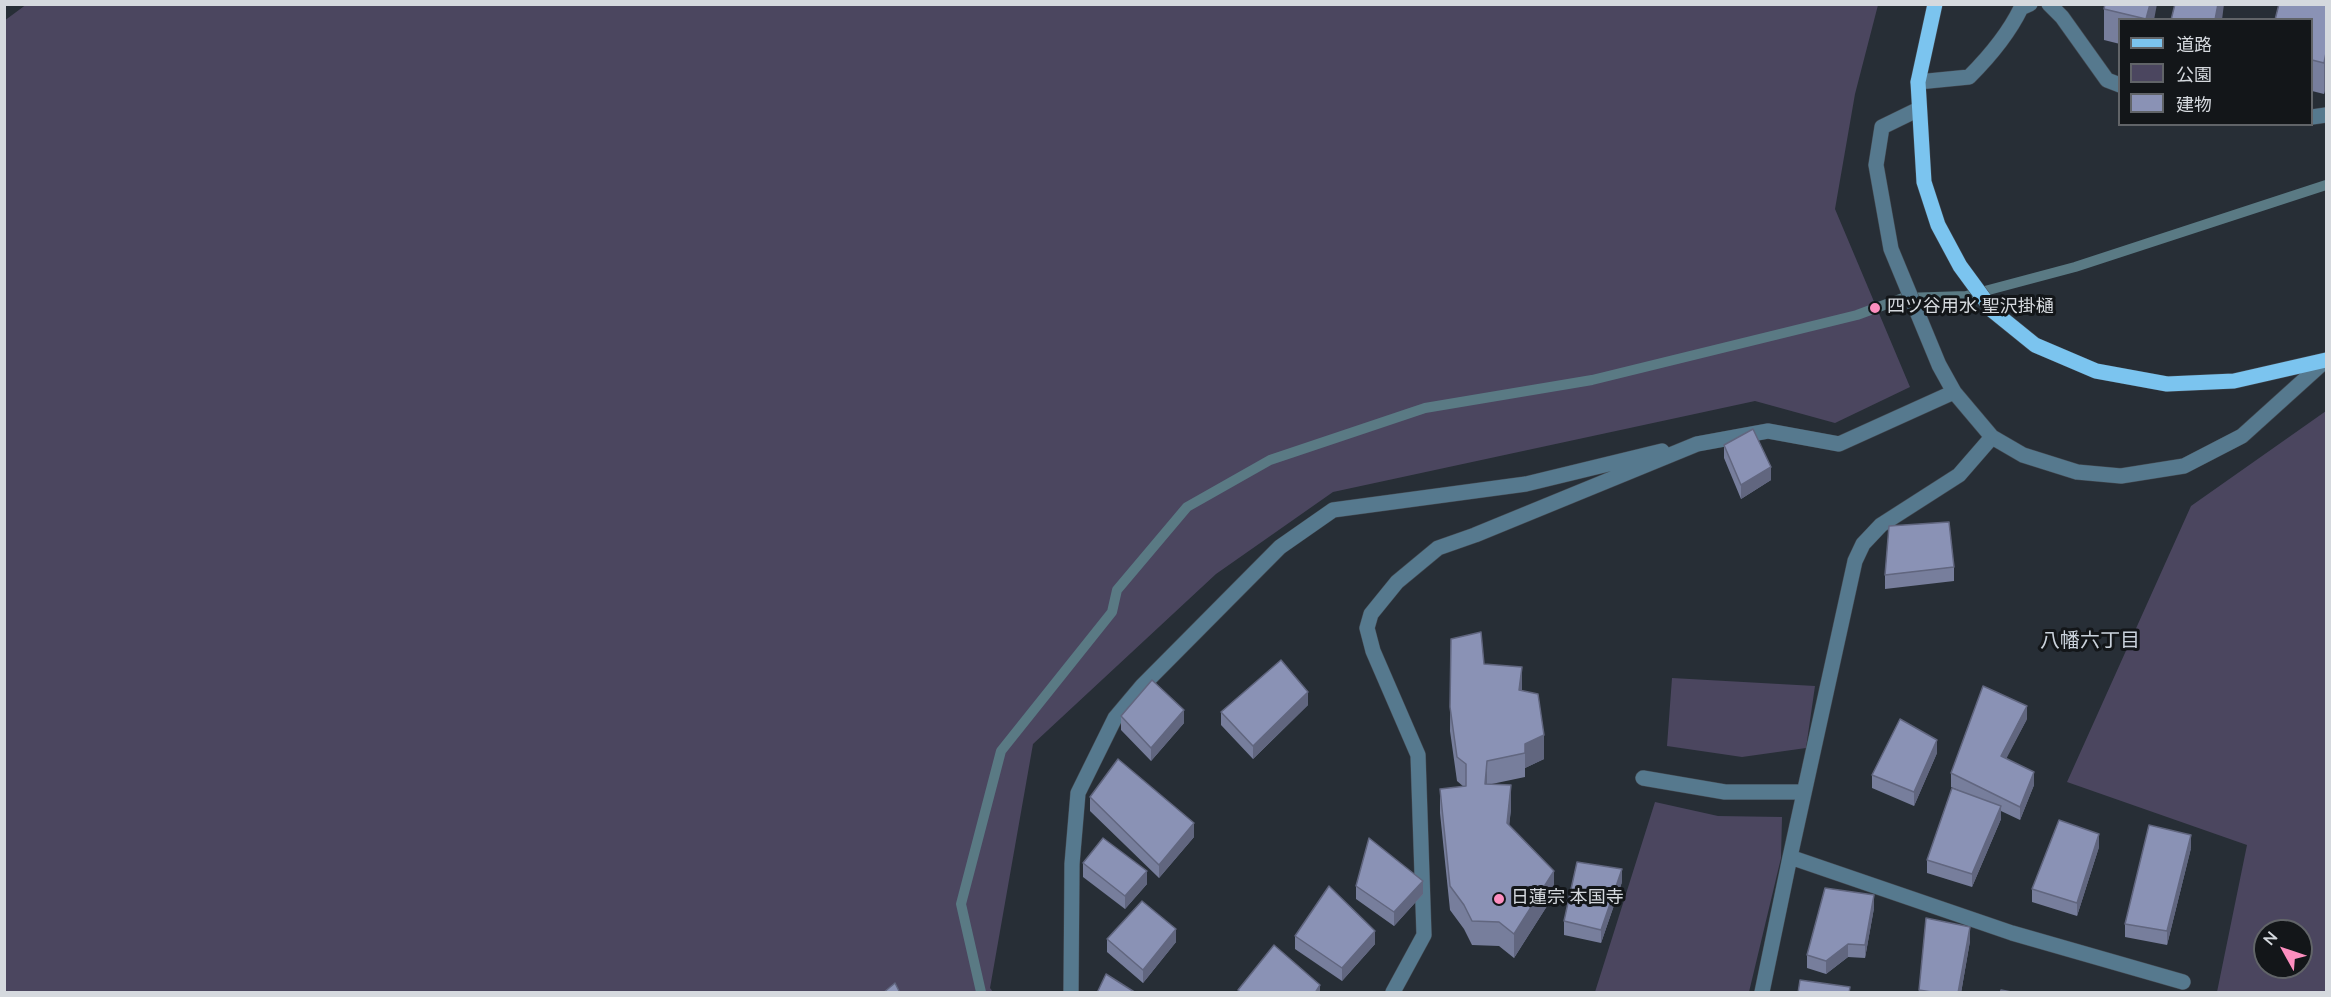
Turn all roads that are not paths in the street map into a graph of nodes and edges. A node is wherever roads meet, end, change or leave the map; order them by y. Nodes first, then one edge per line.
1 (1935, 4) edge
2 (2031, 4) edge
3 (2049, 4) edge
4 (1918, 82) junction
5 (2118, 84) edge
6 (1919, 109) junction
7 (2326, 361) edge
8 (1954, 392) junction
9 (1992, 436) junction
10 (1697, 444) junction
11 (1642, 778) dead end
12 (1804, 792) junction
13 (1790, 857) junction
14 (2183, 982) dead end
15 (1071, 993) edge
16 (1393, 993) edge
17 (1762, 993) edge

1 - 4 main road
2 - 4 street
3 - 5 street
4 - 6 main road
6 - 7 main road
6 - 8 street
7 - 9 street
8 - 9 street
8 - 10 street
9 - 12 street
10 - 15 street
10 - 16 street
11 - 12 street
12 - 13 street
13 - 14 street
13 - 17 street

